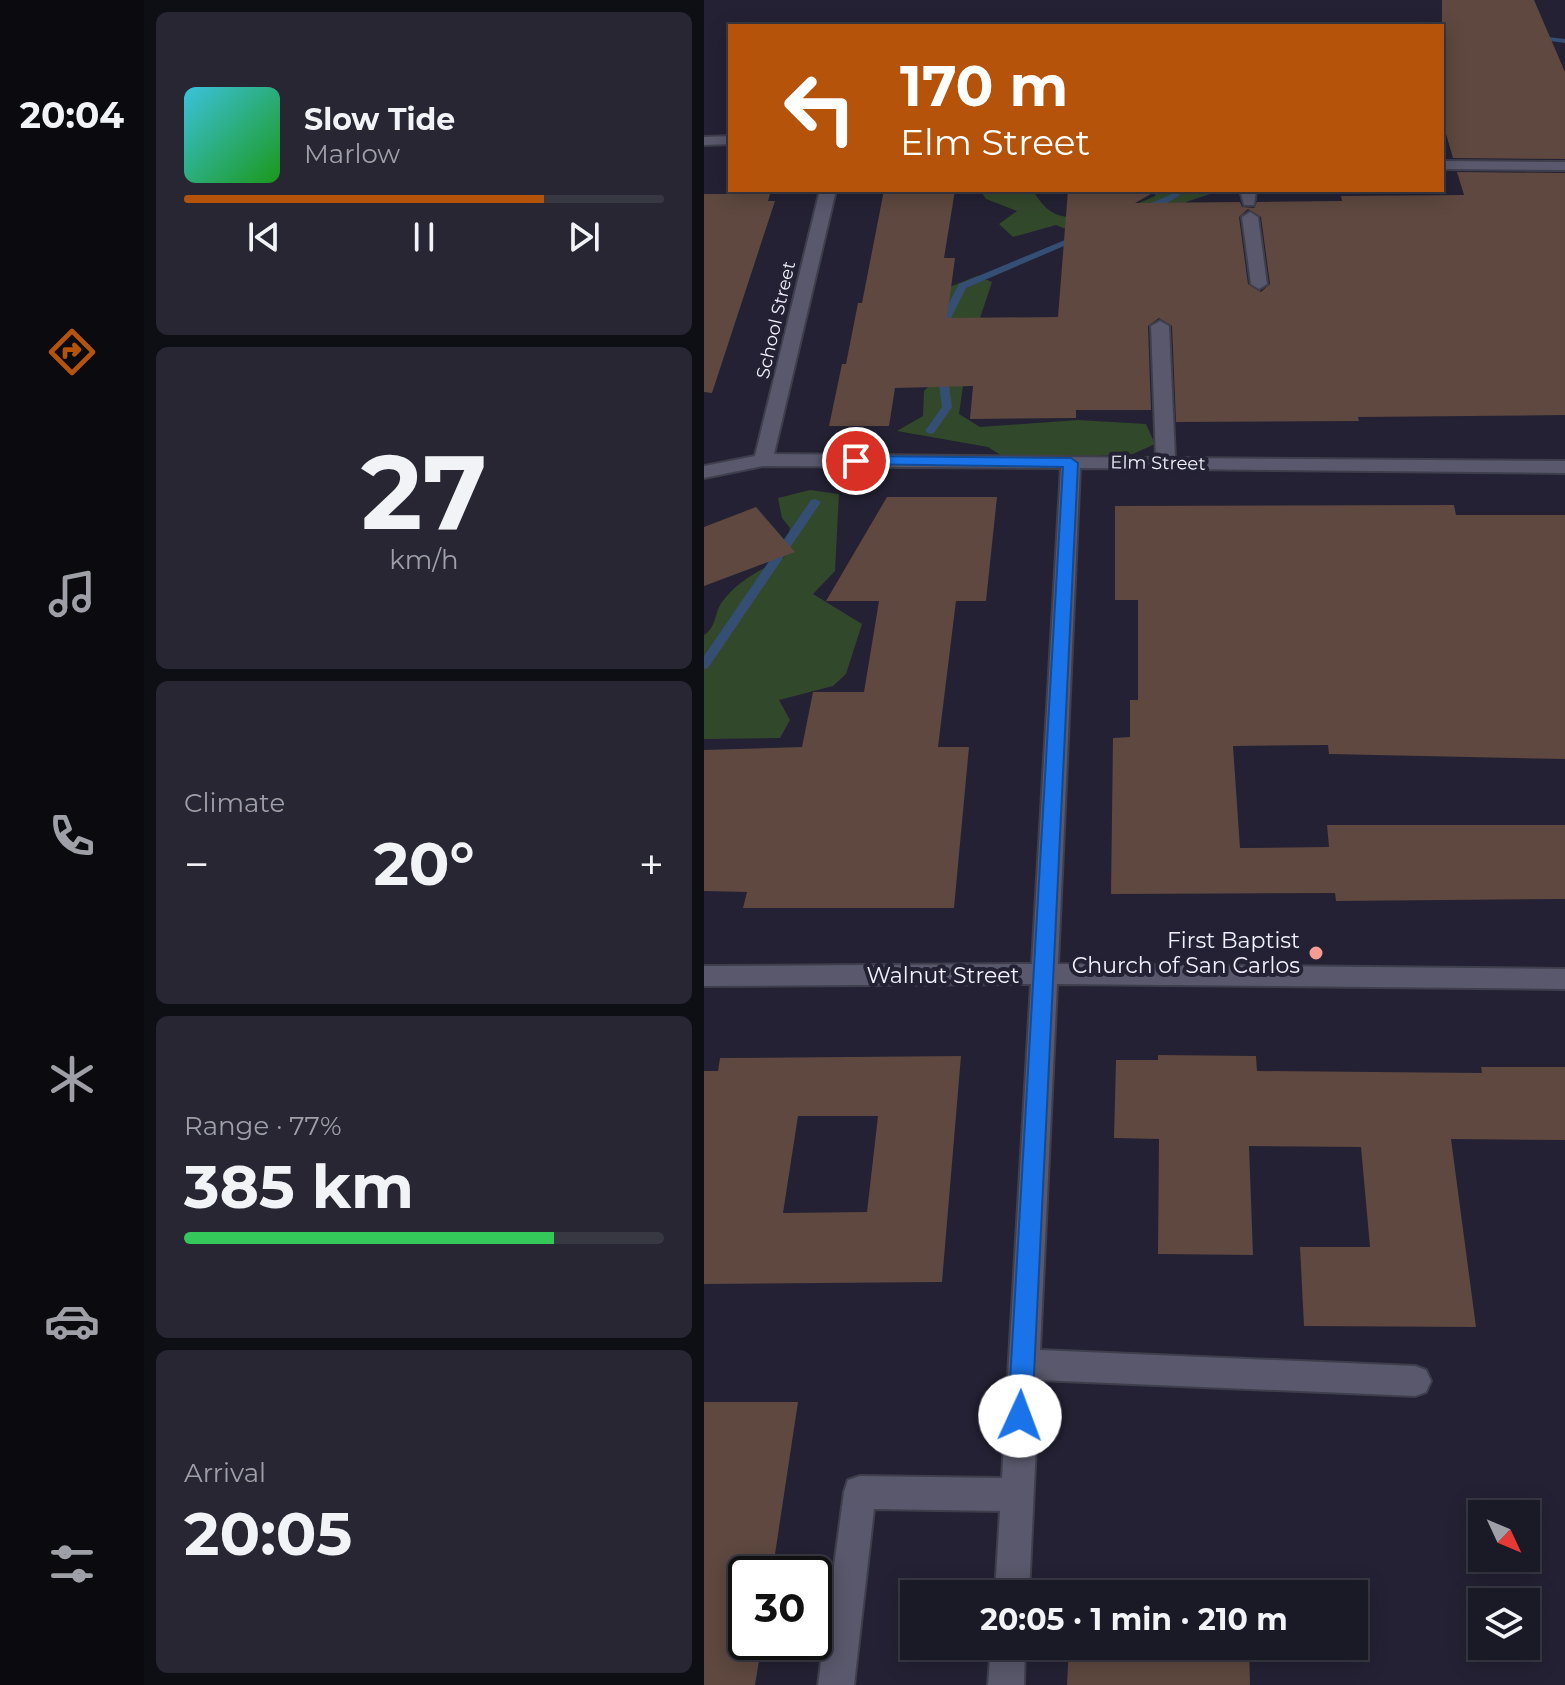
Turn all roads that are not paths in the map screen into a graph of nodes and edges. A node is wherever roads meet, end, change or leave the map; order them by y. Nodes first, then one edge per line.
1 (728, 140) edge
2 (704, 141) edge
3 (1444, 165) edge
4 (1565, 166) edge
5 (828, 192) edge
6 (1249, 203) edge
7 (1259, 284) dead end
8 (1160, 326) dead end
9 (763, 460) junction
10 (1071, 463) junction
11 (1166, 464) junction
12 (1565, 467) edge
13 (704, 472) edge
14 (1042, 974) junction
15 (704, 976) edge
16 (1565, 979) edge
17 (1022, 1364) junction
18 (1415, 1381) dead end
19 (1018, 1495) junction
20 (1013, 1580) edge
21 (1007, 1660) edge
22 (836, 1685) edge
23 (1006, 1685) edge

1 - 2 street
3 - 4 street
5 - 9 street, School Street
6 - 7 street
8 - 11 street
9 - 10 street, Elm Street
9 - 13 street, Elm Street
10 - 11 street, Elm Street
10 - 14 street
11 - 12 street, Elm Street
14 - 15 street, Walnut Street
14 - 16 street, Walnut Street
14 - 17 street
17 - 18 street
17 - 19 street
19 - 20 street
19 - 22 street
21 - 23 street

